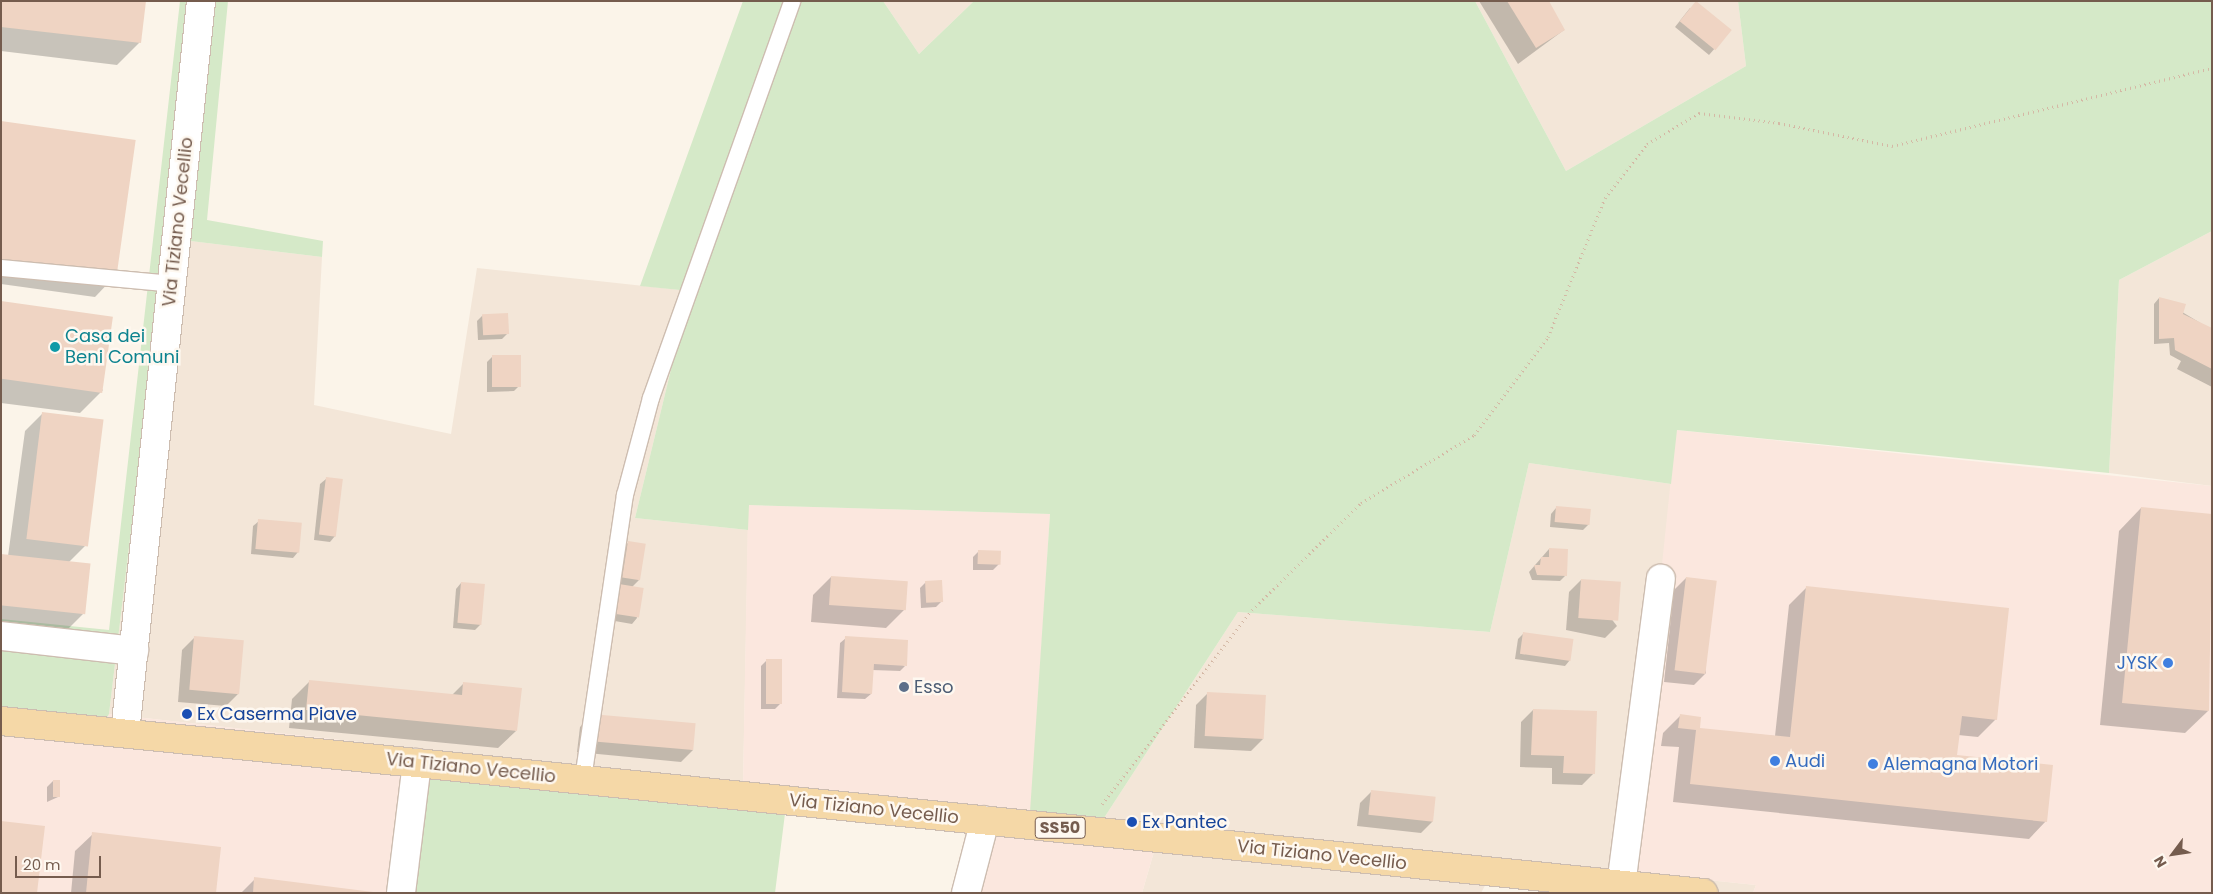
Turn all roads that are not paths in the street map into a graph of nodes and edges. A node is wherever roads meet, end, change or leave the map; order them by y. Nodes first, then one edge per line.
1 (201, 1) edge
2 (792, 1) edge
3 (1, 268) edge
4 (172, 284) junction
5 (1661, 579) dead end
6 (1, 636) edge
7 (134, 651) junction
8 (1, 721) edge
9 (125, 733) junction
10 (417, 763) junction
11 (583, 779) junction
12 (985, 820) junction
13 (1621, 889) edge
14 (401, 893) edge
15 (966, 893) edge
16 (1703, 893) edge

1 - 4 street, Via Tiziano Vecellio
2 - 11 lane
3 - 4 lane
4 - 7 street, Via Tiziano Vecellio
5 - 13 street
6 - 7 street
7 - 9 street, Via Tiziano Vecellio
8 - 9 main road, Via Tiziano Vecellio
9 - 10 main road, Via Tiziano Vecellio
10 - 11 main road, Via Tiziano Vecellio / SS50
10 - 14 street
11 - 12 main road, Via Tiziano Vecellio / SS50
12 - 13 main road, Via Tiziano Vecellio / SS50
12 - 15 street
13 - 16 main road, Via Tiziano Vecellio / SS50

